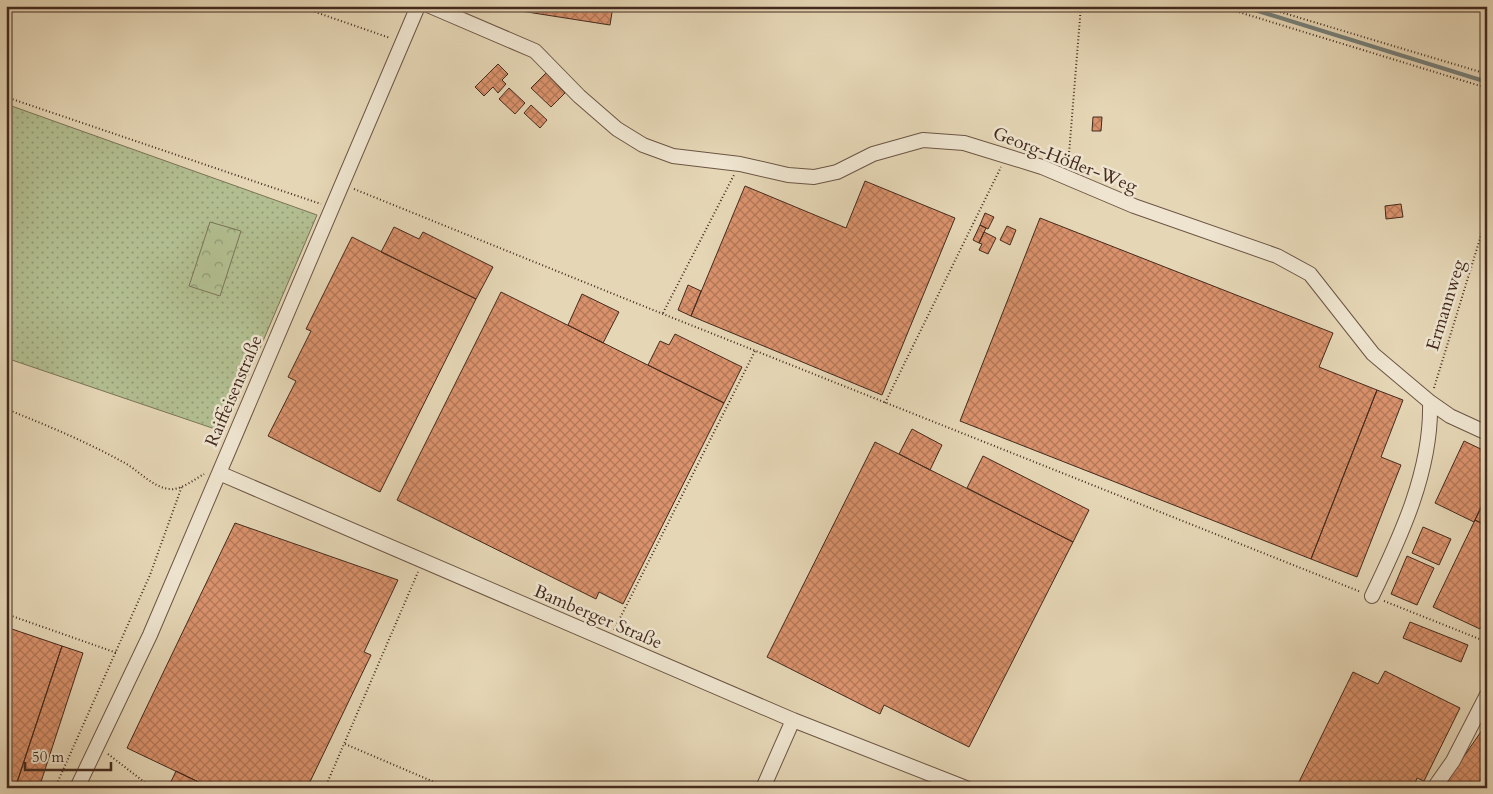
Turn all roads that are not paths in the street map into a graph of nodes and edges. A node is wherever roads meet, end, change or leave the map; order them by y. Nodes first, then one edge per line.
1 (418, 6) edge
2 (430, 6) edge
3 (1430, 402) junction
4 (1487, 433) edge
5 (219, 473) junction
6 (1372, 596) road end
7 (1487, 695) edge
8 (793, 720) junction
9 (78, 788) edge
10 (763, 788) edge
11 (966, 788) edge
12 (1434, 788) edge

1 - 5 street, Raiffeisenstraße
2 - 3 street, Georg-Höfler-Weg
3 - 4 street, Georg-Höfler-Weg
3 - 6 street
5 - 8 street, Bamberger Straße
5 - 9 street, Raiffeisenstraße
7 - 12 street
8 - 10 street
8 - 11 street, Bamberger Straße

